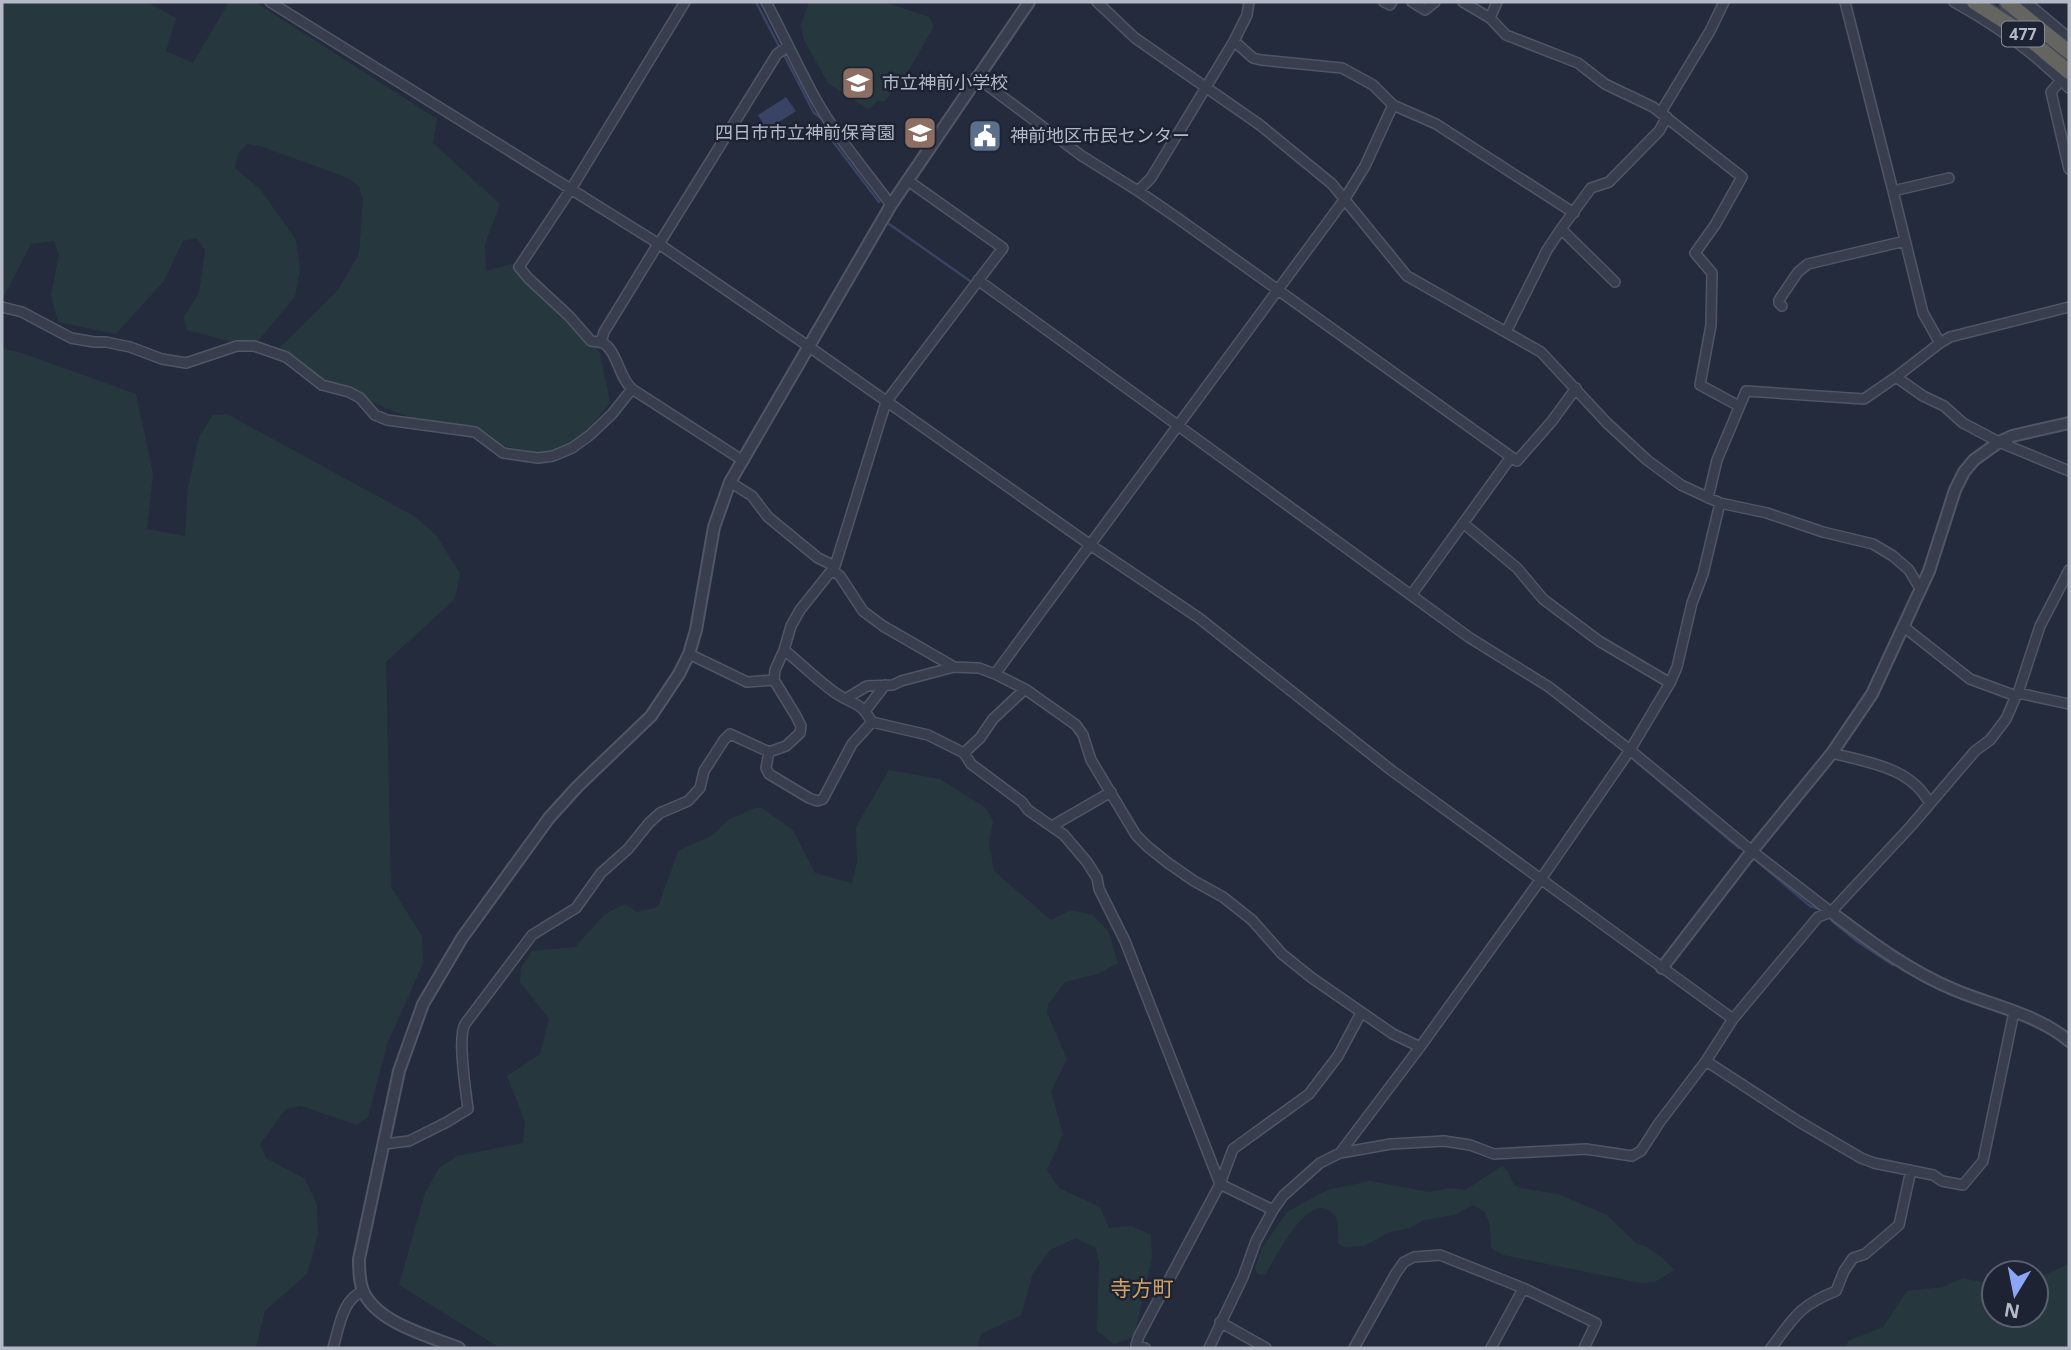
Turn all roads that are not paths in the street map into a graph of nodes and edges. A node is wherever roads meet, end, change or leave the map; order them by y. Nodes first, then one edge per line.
1 (270, 2) edge
2 (685, 2) edge
3 (766, 2) edge
4 (1029, 2) edge
5 (1097, 2) edge
6 (1249, 2) edge
7 (1384, 2) edge
8 (1392, 2) edge
9 (1412, 2) edge
10 (1435, 2) edge
11 (1463, 2) edge
12 (1497, 2) edge
13 (1724, 2) edge
14 (1845, 2) edge
15 (1954, 2) edge
16 (1973, 2) edge
17 (2007, 2) edge
18 (2026, 2) edge
19 (1490, 18) junction
20 (2069, 38) edge
21 (1234, 41) junction
22 (787, 47) junction
23 (2069, 52) edge
24 (2065, 76) edge
25 (976, 77) junction
26 (1206, 88) junction
27 (2069, 88) edge
28 (1393, 105) junction
29 (1664, 115) junction
30 (2069, 169) edge
31 (1949, 178) dead end
32 (907, 180) junction
33 (571, 189) junction
34 (1138, 191) junction
35 (1892, 191) junction
36 (1344, 200) junction
37 (891, 205) junction
38 (1574, 213) junction
39 (1561, 229) junction
40 (1905, 240) junction
41 (659, 244) junction
42 (978, 280) junction
43 (1615, 282) dead end
44 (1278, 289) junction
45 (1782, 306) dead end
46 (2, 307) edge
47 (2069, 307) edge
48 (1506, 332) junction
49 (601, 342) junction
50 (1940, 343) junction
51 (808, 346) junction
52 (1896, 377) junction
53 (1576, 388) junction
54 (632, 389) junction
55 (886, 402) junction
56 (1739, 406) junction
57 (2069, 423) edge
58 (1177, 426) junction
59 (1999, 442) junction
60 (1511, 457) junction
61 (742, 460) junction
62 (2069, 471) edge
63 (730, 482) junction
64 (1708, 498) junction
65 (1720, 503) junction
66 (1463, 523) junction
67 (1089, 544) junction
68 (834, 568) junction
69 (2069, 570) edge
70 (1921, 590) junction
71 (1412, 594) junction
72 (1904, 627) junction
73 (784, 650) junction
74 (689, 654) junction
75 (954, 667) junction
76 (995, 674) junction
77 (774, 680) junction
78 (1670, 683) junction
79 (884, 684) junction
80 (1025, 689) junction
81 (2017, 695) junction
82 (847, 698) junction
83 (2069, 704) edge
84 (865, 711) junction
85 (872, 722) junction
86 (1630, 750) junction
87 (769, 752) junction
88 (964, 753) junction
89 (1832, 753) junction
90 (1111, 792) junction
91 (1930, 804) junction
92 (1052, 826) junction
93 (1752, 851) junction
94 (1541, 878) junction
95 (1831, 912) junction
96 (1662, 968) junction
97 (2014, 1012) junction
98 (1361, 1013) junction
99 (1733, 1019) junction
100 (2069, 1041) edge
101 (1419, 1047) junction
102 (1706, 1061) junction
103 (384, 1144) junction
104 (1340, 1153) junction
105 (1911, 1170) junction
106 (1220, 1184) junction
107 (1273, 1210) junction
108 (1523, 1289) junction
109 (363, 1291) junction
110 (1220, 1322) junction
111 (333, 1348) edge
112 (459, 1348) edge
113 (1145, 1348) edge
114 (1209, 1348) edge
115 (1266, 1348) edge
116 (1354, 1348) edge
117 (1491, 1348) edge
118 (1584, 1348) edge
119 (1772, 1348) edge

1 - 33 street
2 - 33 street
3 - 22 street
4 - 25 street
5 - 26 street
6 - 21 street
7 - 8 street
9 - 10 street
11 - 19 street
12 - 19 street
13 - 29 street
14 - 35 street
15 - 24 street
16 - 24 highway, 477
17 - 23 highway, 477
18 - 20 street
19 - 29 street
21 - 26 street
21 - 28 street
22 - 37 street
22 - 41 street
24 - 27 street
24 - 30 street
25 - 32 street
25 - 34 street
26 - 34 street
26 - 36 street
28 - 36 street
28 - 38 street
29 - 38 street
29 - 56 street
31 - 35 street
32 - 37 street
32 - 42 street
33 - 41 street
33 - 49 street
34 - 44 street
35 - 40 street
36 - 44 street
36 - 48 street
37 - 51 street
38 - 39 street
39 - 43 street
39 - 48 street
40 - 45 street
40 - 50 street
41 - 49 street
41 - 51 street
42 - 55 street
42 - 58 street
44 - 58 street
44 - 60 street
46 - 54 street
47 - 50 street
48 - 53 street
49 - 54 street
50 - 52 street
51 - 55 street
51 - 61 street
52 - 56 street
52 - 59 street
53 - 60 street
53 - 64 street
54 - 61 street
55 - 67 street
55 - 68 street
56 - 64 street
57 - 59 street
58 - 67 street
58 - 71 street
59 - 62 street
59 - 70 street
60 - 66 street
61 - 63 street
63 - 68 street
63 - 74 street
64 - 65 street
65 - 70 street
65 - 78 street
66 - 71 street
66 - 78 street
67 - 76 street
67 - 94 street
68 - 73 street
68 - 75 street
69 - 81 street
70 - 72 street
71 - 86 street
72 - 81 street
72 - 89 street
73 - 77 street
73 - 82 street
74 - 77 street
74 - 103 street
75 - 76 street
75 - 79 street
76 - 80 street
77 - 87 street
78 - 86 street
79 - 82 street
79 - 84 street
80 - 88 street
80 - 90 street
81 - 83 street
81 - 91 street
82 - 84 street
84 - 85 street
85 - 87 street
85 - 88 street
86 - 93 street
86 - 94 street
87 - 103 street
88 - 92 street
89 - 91 street
89 - 93 street
90 - 92 street
90 - 98 street
91 - 95 street
92 - 106 street
93 - 95 street
93 - 96 street
94 - 96 street
94 - 101 street
95 - 97 street
95 - 99 street
96 - 99 street
97 - 100 street
97 - 105 street
98 - 101 street
98 - 106 street
99 - 102 street
101 - 104 street
102 - 104 street
102 - 105 street
103 - 109 street
104 - 107 street
105 - 119 street
106 - 107 street
106 - 113 street
107 - 110 street
108 - 116 street
108 - 117 street
108 - 118 street
109 - 111 street
109 - 112 street
110 - 114 street
110 - 115 street

